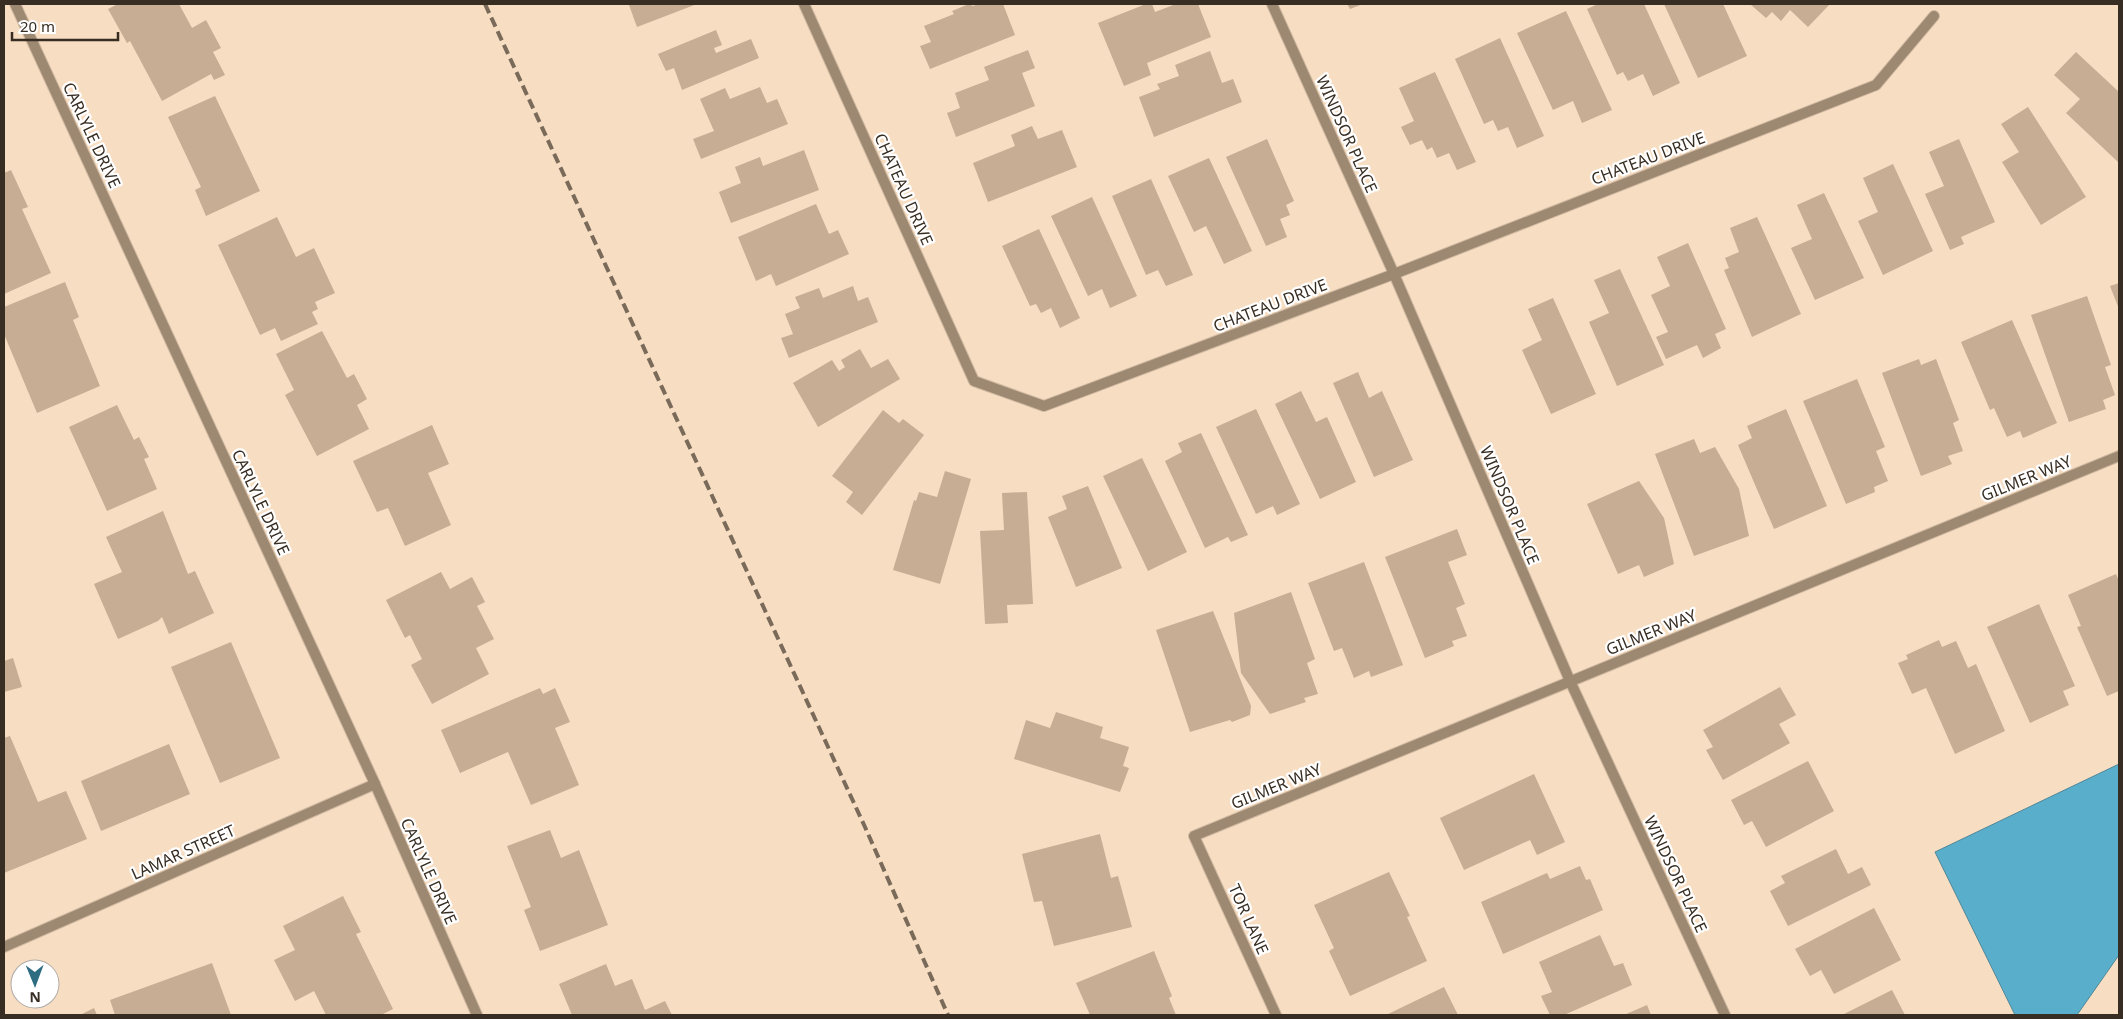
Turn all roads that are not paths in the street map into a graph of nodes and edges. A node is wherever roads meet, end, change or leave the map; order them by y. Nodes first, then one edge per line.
1 (15, 4) edge
2 (804, 4) edge
3 (1272, 4) edge
4 (1934, 16) dead end
5 (1394, 274) junction
6 (2119, 456) edge
7 (1570, 682) junction
8 (375, 784) junction
9 (1194, 836) joint
10 (4, 947) edge
11 (476, 1015) edge
12 (1276, 1015) edge
13 (1725, 1015) edge

1 - 8 street, CARLYLE DRIVE
2 - 5 street, CHATEAU DRIVE
3 - 5 street, WINDSOR PLACE
4 - 5 street, CHATEAU DRIVE
5 - 7 street, WINDSOR PLACE
6 - 7 street, GILMER WAY
7 - 9 street, GILMER WAY
7 - 13 street, WINDSOR PLACE
8 - 10 street, LAMAR STREET
8 - 11 street, CARLYLE DRIVE
9 - 12 street, TOR LANE

